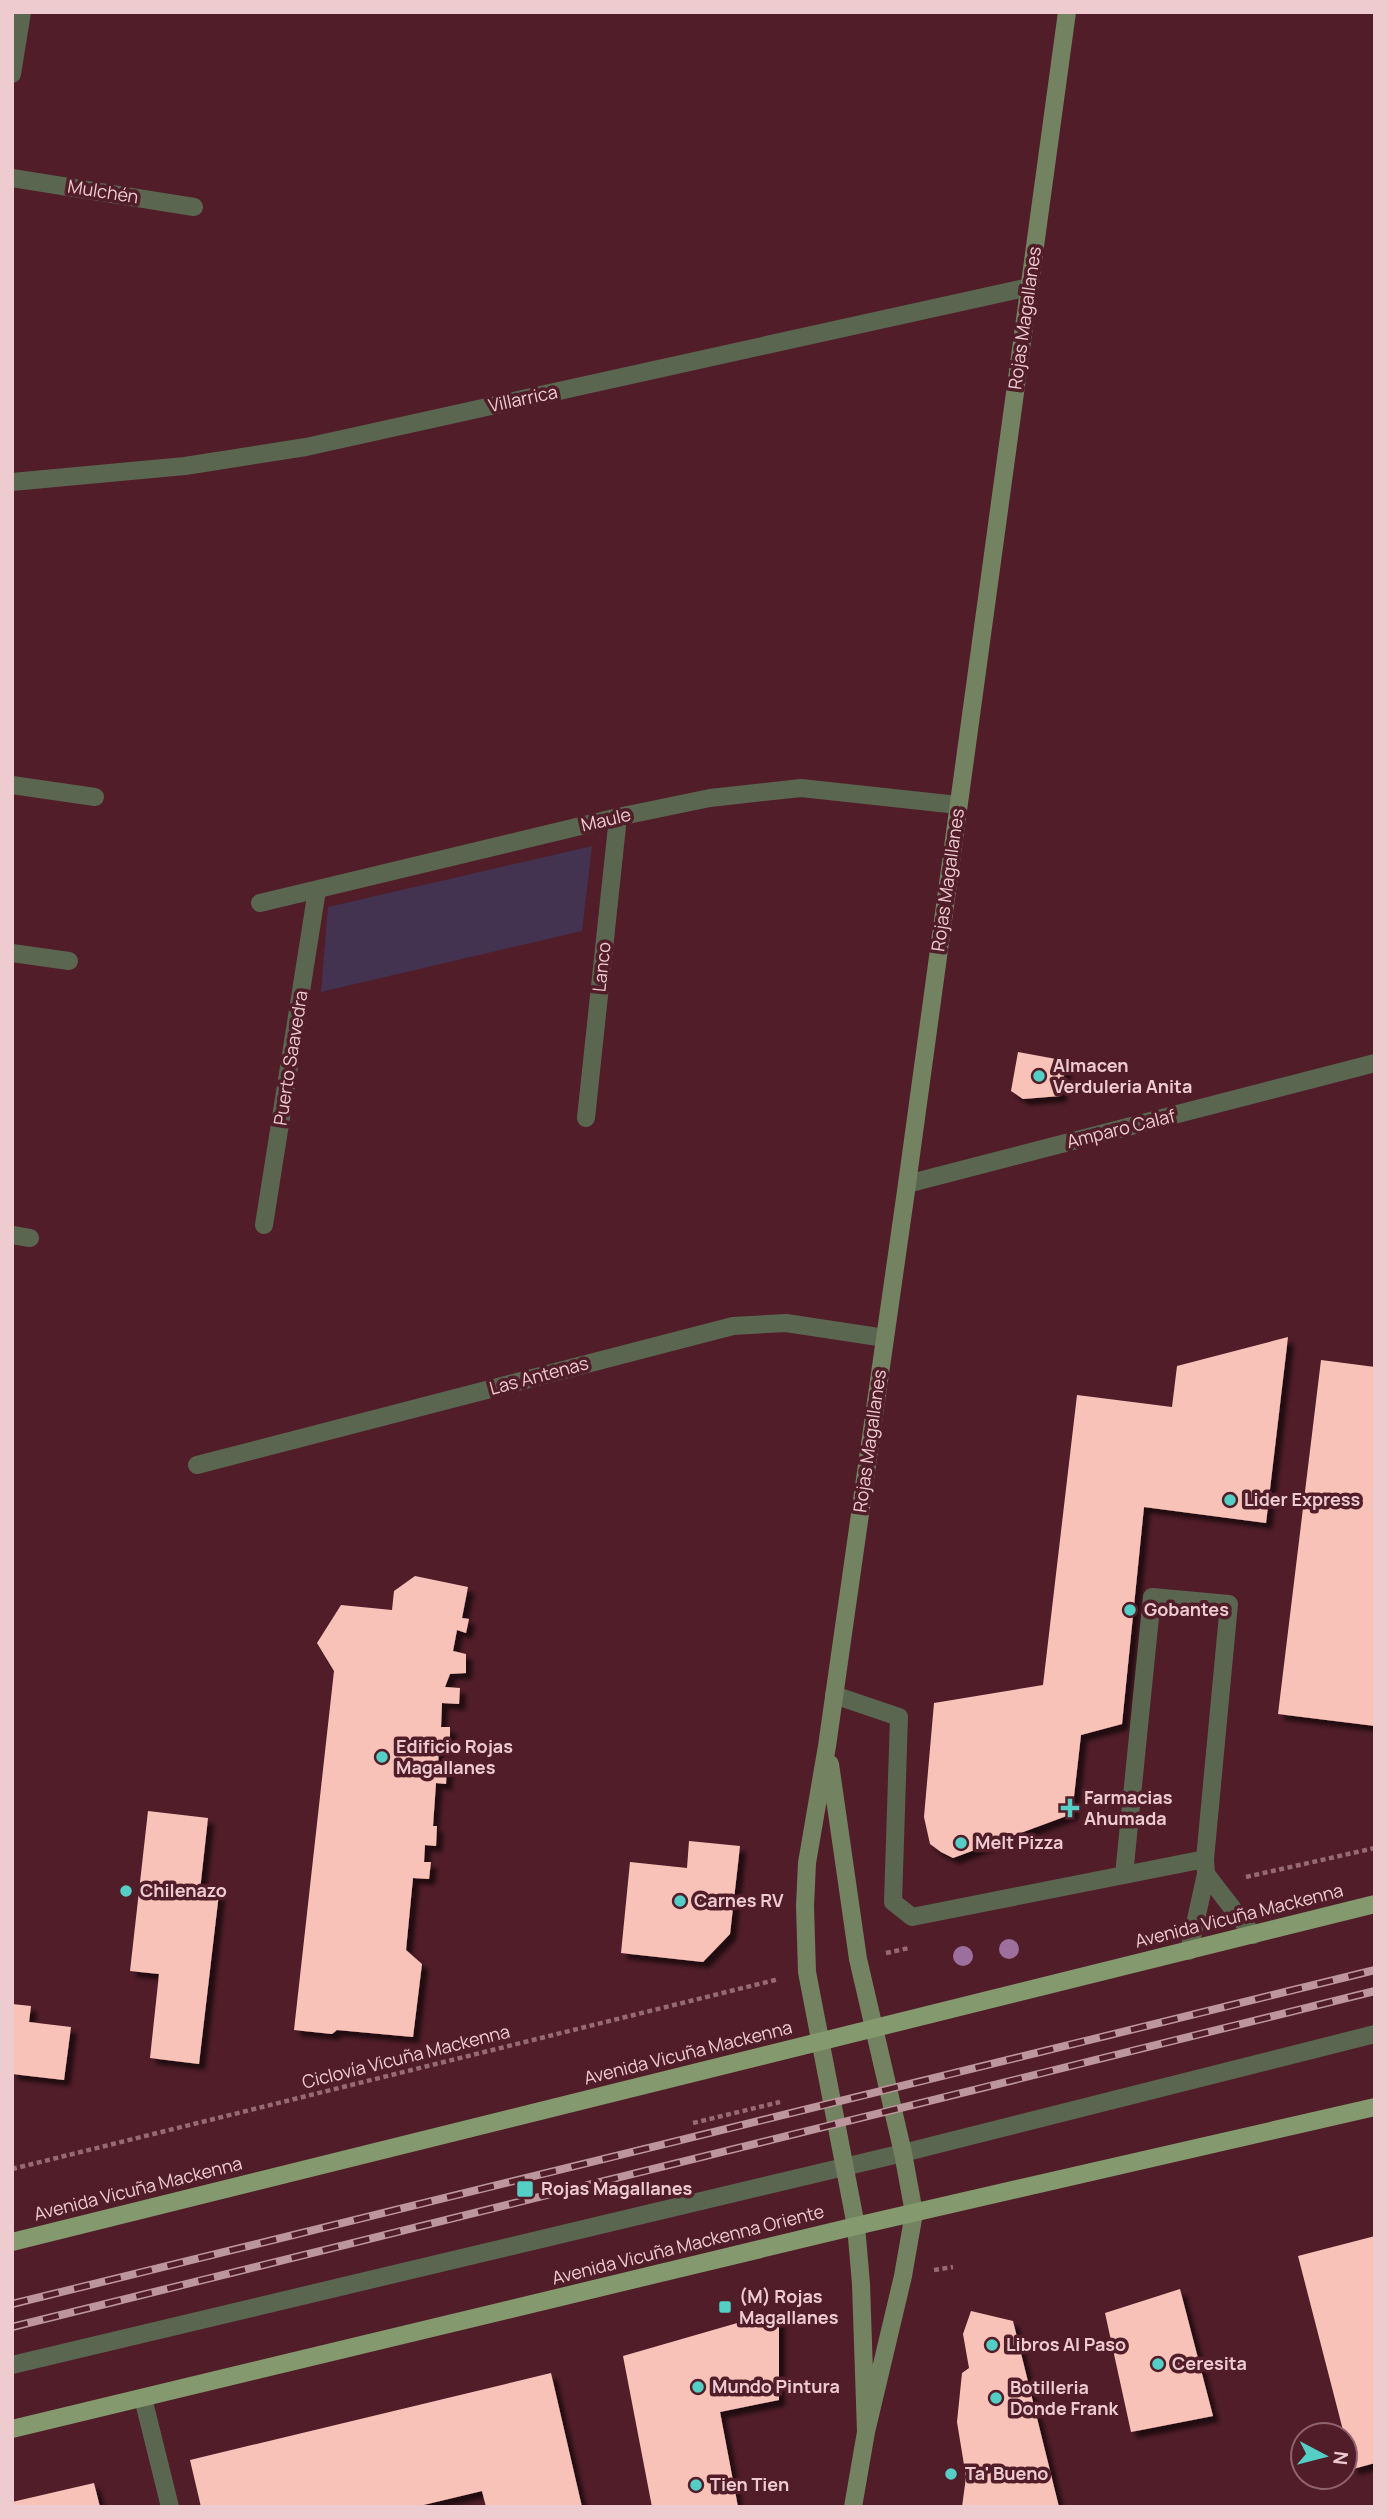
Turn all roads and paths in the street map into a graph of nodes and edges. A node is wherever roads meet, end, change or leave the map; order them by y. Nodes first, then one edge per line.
1 (22, 12) edge
2 (1066, 12) edge
3 (12, 74) edge
4 (12, 178) edge
5 (194, 207) dead end
6 (1029, 287) junction
7 (12, 482) edge
8 (12, 785) edge
9 (94, 797) dead end
10 (958, 805) junction
11 (618, 817) junction
12 (317, 890) junction
13 (260, 903) dead end
14 (12, 953) edge
15 (69, 961) dead end
16 (1375, 1063) edge
17 (586, 1118) dead end
18 (907, 1184) junction
19 (264, 1226) dead end
20 (885, 1338) junction
21 (197, 1465) dead end
22 (834, 1695) junction
23 (827, 1746) junction
24 (1206, 1866) junction
25 (1124, 1875) junction
26 (1375, 1904) edge
27 (1253, 1935) junction
28 (1189, 1951) junction
29 (807, 1972) junction
30 (875, 2027) junction
31 (1375, 2035) edge
32 (821, 2042) junction
33 (780, 2102) dead end
34 (1375, 2107) edge
35 (693, 2123) dead end
36 (903, 2152) junction
37 (845, 2166) junction
38 (12, 2169) edge
39 (914, 2213) junction
40 (856, 2226) junction
41 (12, 2242) edge
42 (12, 2365) edge
43 (143, 2398) junction
44 (12, 2429) edge
45 (866, 2432) junction
46 (170, 2507) edge
47 (853, 2507) edge

1 - 3 street
2 - 6 main road, Rojas Magallanes
4 - 5 street, Mulchén
6 - 7 street, Villarrica
6 - 10 main road, Rojas Magallanes
8 - 9 street
10 - 11 street, Maule
10 - 18 main road, Rojas Magallanes
11 - 12 street, Maule
11 - 17 street, Lanco
12 - 13 street, Maule
12 - 19 street, Puerto Saavedra
14 - 15 street
16 - 18 street, Amparo Calaf
18 - 20 main road, Rojas Magallanes
20 - 21 street, Las Antenas
20 - 22 main road, Rojas Magallanes
22 - 23 main road, Rojas Magallanes
22 - 25 street
23 - 29 main road, Rojas Magallanes
23 - 30 main road, Rojas Magallanes
24 - 25 street
24 - 25 street
24 - 27 street
24 - 28 street
26 - 27 main road, Avenida Vicuña Mackenna
27 - 28 main road, Avenida Vicuña Mackenna
28 - 30 main road, Avenida Vicuña Mackenna
29 - 32 main road, Rojas Magallanes
29 - 38 path, Ciclovía Vicuña Mackenna
30 - 32 main road, Avenida Vicuña Mackenna
30 - 36 main road, Rojas Magallanes
31 - 36 street
32 - 37 main road, Rojas Magallanes
32 - 41 main road, Avenida Vicuña Mackenna
33 - 35 path
34 - 39 main road, Avenida Vicuña Mackenna Oriente
36 - 37 street
36 - 39 main road, Rojas Magallanes
37 - 40 main road, Rojas Magallanes
37 - 42 street
39 - 40 main road, Avenida Vicuña Mackenna Oriente
39 - 45 main road, Rojas Magallanes
40 - 43 main road, Avenida Vicuña Mackenna Oriente
40 - 45 main road, Rojas Magallanes
43 - 44 main road, Avenida Vicuña Mackenna Oriente
43 - 46 street
45 - 47 main road, Rojas Magallanes

